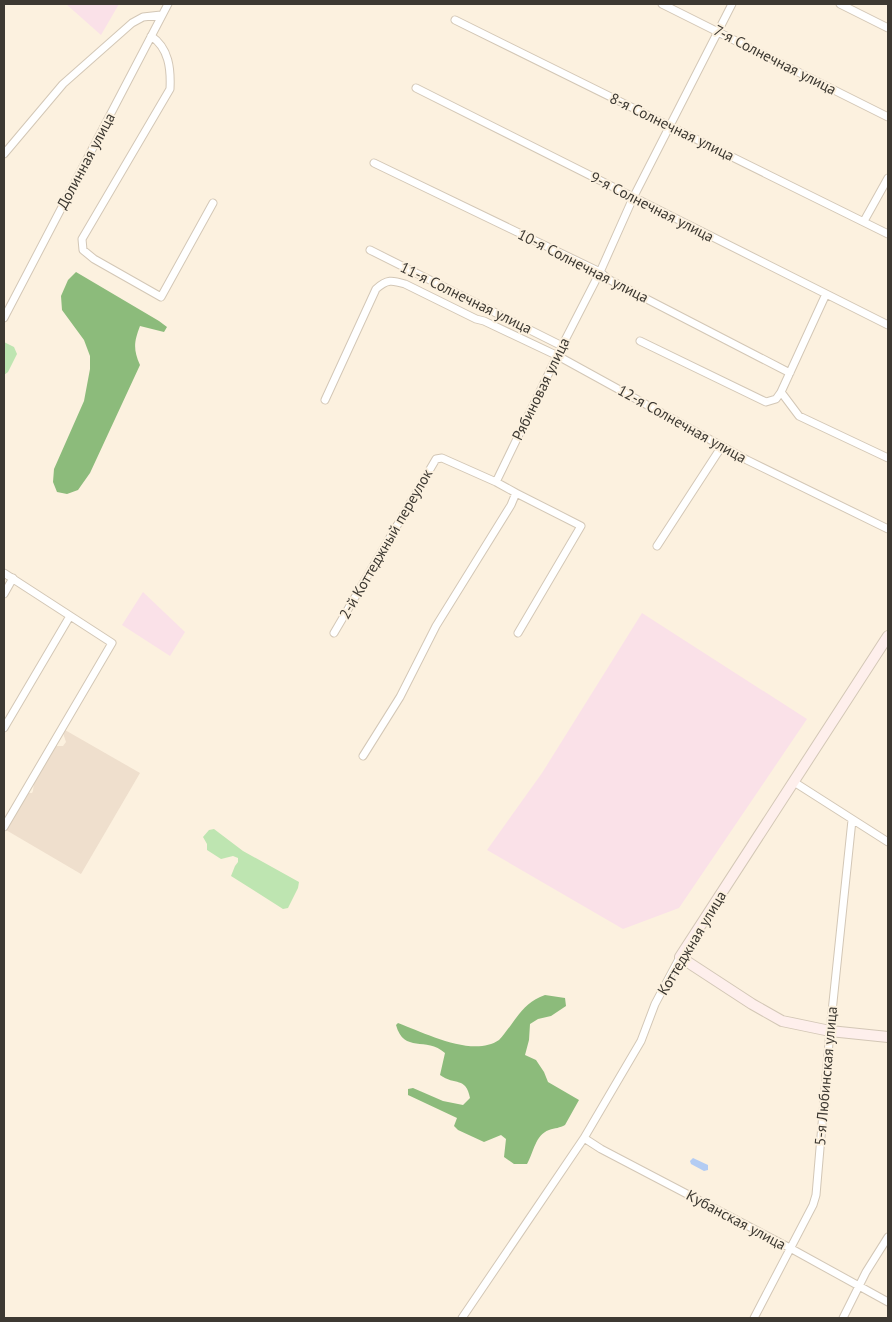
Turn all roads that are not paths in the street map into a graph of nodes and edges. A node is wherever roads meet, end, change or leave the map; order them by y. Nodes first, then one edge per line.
1 (168, 4) edge
2 (662, 4) edge
3 (732, 4) edge
4 (840, 4) edge
5 (161, 15) junction
6 (455, 20) dead end
7 (888, 28) edge
8 (719, 31) junction
9 (151, 36) junction
10 (416, 88) dead end
11 (888, 117) edge
12 (671, 126) junction
13 (17, 139) junction
14 (4, 142) edge
15 (4, 154) edge
16 (374, 162) dead end
17 (888, 178) edge
18 (633, 198) junction
19 (213, 203) dead end
20 (864, 221) junction
21 (888, 234) edge
22 (370, 250) dead end
23 (600, 272) junction
24 (826, 294) junction
25 (4, 318) edge
26 (888, 325) edge
27 (640, 341) dead end
28 (562, 346) junction
29 (558, 356) junction
30 (790, 373) junction
31 (781, 392) junction
32 (325, 400) dead end
33 (722, 446) junction
34 (888, 458) edge
35 (496, 482) junction
36 (516, 493) junction
37 (888, 529) edge
38 (657, 546) dead end
39 (4, 573) edge
40 (13, 578) junction
41 (4, 594) edge
42 (70, 616) junction
43 (334, 633) dead end
44 (518, 634) dead end
45 (888, 636) edge
46 (4, 728) edge
47 (364, 756) dead end
48 (794, 782) junction
49 (852, 820) junction
50 (4, 827) edge
51 (888, 842) edge
52 (680, 957) junction
53 (830, 1031) junction
54 (888, 1037) edge
55 (584, 1138) junction
56 (888, 1237) edge
57 (790, 1248) junction
58 (859, 1287) junction
59 (888, 1302) edge
60 (462, 1318) edge
61 (754, 1318) edge
62 (843, 1318) edge

1 - 5 street, Долинная улица
2 - 8 street, 7-я Солнечная улица
3 - 8 street, Рябиновая улица
4 - 7 street
5 - 9 street, Долинная улица
5 - 13 street
6 - 12 street, 8-я Солнечная улица
8 - 11 street, 7-я Солнечная улица
8 - 12 street, Рябиновая улица
9 - 19 street
9 - 25 street, Долинная улица
10 - 18 street, 9-я Солнечная улица
12 - 18 street, Рябиновая улица
12 - 20 street, 8-я Солнечная улица
13 - 14 street
13 - 15 street
16 - 23 street, 10-я Солнечная улица
17 - 20 street
18 - 23 street, Рябиновая улица
18 - 24 street, 9-я Солнечная улица
20 - 21 street, 8-я Солнечная улица
22 - 28 street, 11-я Солнечная улица
23 - 28 street, Рябиновая улица
23 - 30 street, 10-я Солнечная улица
24 - 26 street, 9-я Солнечная улица
24 - 30 street
27 - 31 street
28 - 29 street, Рябиновая улица
29 - 32 street, 12-я Солнечная улица
29 - 33 street, 12-я Солнечная улица
29 - 35 street, Рябиновая улица
30 - 31 street
31 - 34 street
33 - 37 street, 12-я Солнечная улица
33 - 38 street
35 - 36 street
35 - 43 street, 2-й Коттеджный переулок
36 - 44 street
36 - 47 street
39 - 40 street
40 - 41 street
40 - 42 street
42 - 46 street
42 - 50 street
45 - 48 street, Коттеджная улица
48 - 49 street
48 - 52 street, Коттеджная улица
49 - 51 street
49 - 53 street, 5-я Любинская улица
52 - 53 street
52 - 55 street, Коттеджная улица
53 - 54 street
53 - 57 street, 5-я Любинская улица
55 - 57 street, Кубанская улица
55 - 60 street, Коттеджная улица
56 - 58 street
57 - 58 street, Кубанская улица
57 - 61 street, 5-я Любинская улица
58 - 59 street, Кубанская улица
58 - 62 street

